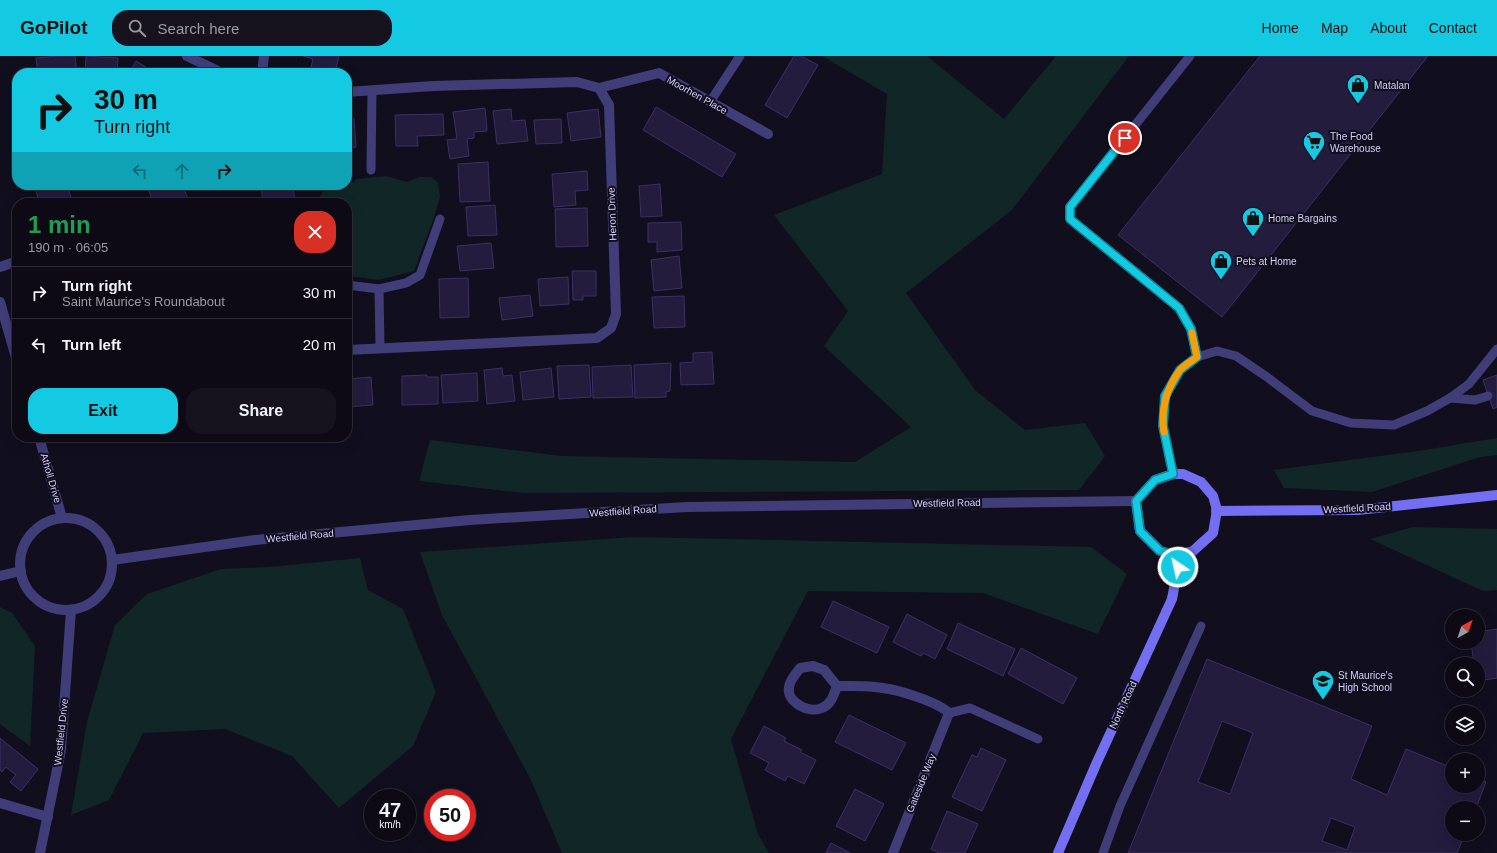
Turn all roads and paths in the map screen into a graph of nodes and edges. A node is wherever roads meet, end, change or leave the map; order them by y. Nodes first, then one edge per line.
1 (187, 56) edge
2 (264, 56) edge
3 (740, 56) edge
4 (1190, 56) edge
5 (212, 68) edge
6 (263, 68) edge
7 (600, 88) junction
8 (372, 91) junction
9 (352, 92) edge
10 (710, 102) junction
11 (768, 134) dead end
12 (371, 170) dead end
13 (440, 219) dead end
14 (12, 263) edge
15 (0, 267) edge
16 (352, 285) edge
17 (379, 289) junction
18 (0, 302) edge
19 (12, 344) edge
20 (380, 348) junction
21 (1497, 349) edge
22 (352, 350) edge
23 (1197, 357) junction
24 (1497, 357) edge
25 (1484, 366) junction
26 (1488, 396) dead end
27 (1450, 398) junction
28 (40, 442) edge
29 (1173, 474) junction
30 (1497, 495) edge
31 (1136, 501) junction
32 (1216, 511) junction
33 (62, 518) junction
34 (1176, 555) junction
35 (112, 560) junction
36 (20, 571) junction
37 (0, 576) edge
38 (71, 610) junction
39 (1201, 626) dead end
40 (837, 686) junction
41 (949, 713) junction
42 (1038, 738) dead end
43 (0, 803) edge
44 (48, 817) junction
45 (40, 853) edge
46 (892, 853) edge
47 (1058, 853) edge
48 (1103, 853) edge

1 - 5 street
2 - 6 street
3 - 10 lane
4 - 23 lane
7 - 8 street
7 - 10 street, Moorhen Place
7 - 20 street, Heron Drive
8 - 9 street
8 - 12 lane
10 - 11 street, Moorhen Place
13 - 17 lane
14 - 15 street
16 - 17 lane
17 - 20 lane
18 - 19 street
20 - 22 street, Heron Drive
21 - 25 lane
23 - 27 lane
23 - 29 lane
24 - 25 lane
25 - 27 lane
26 - 27 lane
28 - 33 street, Atholl Drive
29 - 31 main road
29 - 32 main road
30 - 32 main road, Westfield Road
31 - 34 main road
31 - 35 street, Westfield Road
32 - 34 main road
33 - 35 street
33 - 36 street
34 - 47 main road, North Road
35 - 38 street
36 - 37 street
36 - 38 street
38 - 44 street, Westfield Drive
39 - 48 lane
40 - 40 street
40 - 41 street
41 - 42 lane
41 - 46 street, Gateside Way
43 - 44 street
44 - 45 street, Westfield Drive

